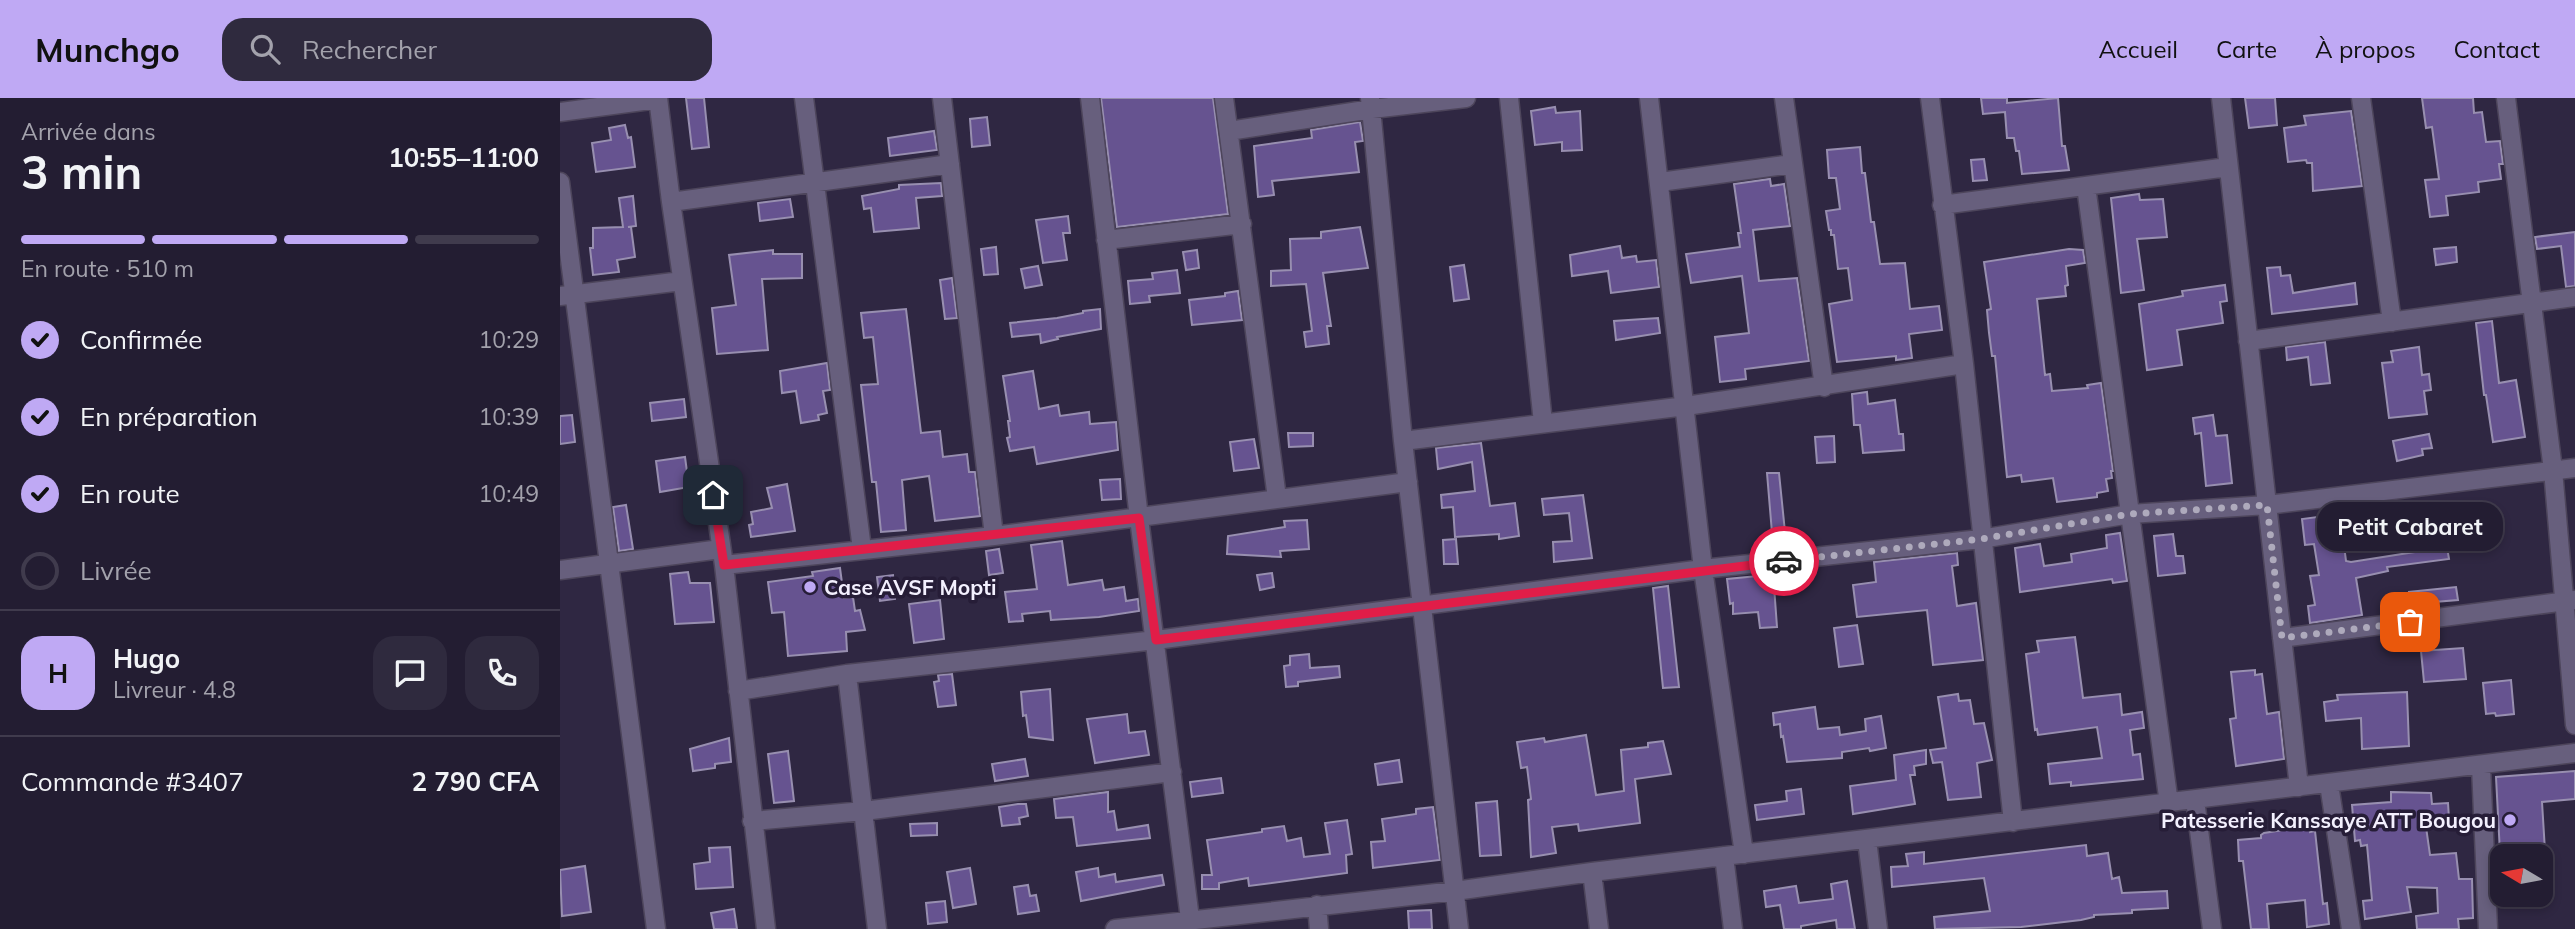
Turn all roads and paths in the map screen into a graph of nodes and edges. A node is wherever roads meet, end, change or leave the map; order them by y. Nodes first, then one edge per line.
1 (804, 98) edge
2 (942, 98) edge
3 (1090, 98) edge
4 (1224, 98) edge
5 (1466, 98) edge
6 (1509, 98) edge
7 (1649, 98) edge
8 (1784, 98) edge
9 (1930, 98) edge
10 (2221, 98) edge
11 (2361, 98) edge
12 (2506, 98) edge
13 (658, 99) edge
14 (1371, 104) edge
15 (560, 112) edge
16 (1229, 131) junction
17 (950, 164) junction
18 (1792, 164) junction
19 (2228, 167) junction
20 (560, 182) edge
21 (1660, 182) junction
22 (814, 183) junction
23 (2086, 186) junction
24 (671, 202) junction
25 (1942, 205) junction
26 (1242, 224) junction
27 (1106, 240) junction
28 (682, 281) junction
29 (567, 295) edge
30 (2575, 297) edge
31 (2533, 301) junction
32 (2392, 322) junction
33 (2248, 341) junction
34 (1964, 364) junction
35 (1824, 387) junction
36 (1686, 406) junction
37 (1543, 422) junction
38 (1403, 441) junction
39 (2575, 468) edge
40 (2553, 470) junction
41 (1408, 482) junction
42 (1277, 498) junction
43 (2267, 505) junction
44 (2130, 514) junction
45 (1139, 518) junction
46 (994, 536) junction
47 (1981, 539) junction
48 (862, 549) junction
49 (722, 557) junction
50 (610, 563) junction
51 (1703, 569) junction
52 (560, 570) edge
53 (2570, 601) edge
54 (1422, 607) junction
55 (2282, 638) junction
56 (1156, 640) junction
57 (847, 674) junction
58 (738, 691) junction
59 (2575, 726) edge
60 (2575, 753) edge
61 (2481, 766) junction
62 (1172, 772) junction
63 (2329, 784) junction
64 (2299, 787) junction
65 (2196, 800) junction
66 (2169, 804) junction
67 (864, 811) junction
68 (752, 821) junction
69 (2013, 822) junction
70 (1867, 840) junction
71 (1744, 854) junction
72 (1724, 856) junction
73 (1592, 872) junction
74 (1455, 891) junction
75 (1317, 905) junction
76 (1190, 919) junction
77 (1138, 928) edge
78 (656, 929) edge
79 (766, 929) edge
80 (877, 929) edge
81 (1115, 929) edge
82 (1320, 929) edge
83 (1459, 929) edge
84 (1599, 929) edge
85 (1733, 929) edge
86 (1878, 929) edge
87 (2212, 929) edge
88 (2351, 929) edge
89 (2488, 929) edge

1 - 22 street
2 - 17 street
3 - 27 street
4 - 16 street
5 - 14 street
6 - 37 street
7 - 21 street
8 - 18 street
9 - 25 street
10 - 19 street
11 - 32 street
12 - 31 street
13 - 15 street
13 - 24 street
14 - 16 street
14 - 38 street
16 - 26 street
17 - 22 street
17 - 46 street
18 - 21 street
18 - 35 street
19 - 23 street
19 - 33 street
20 - 29 street
21 - 36 street
22 - 24 street
22 - 48 street
23 - 25 street
23 - 44 street
24 - 28 street
25 - 34 street
26 - 27 street
26 - 42 street
27 - 45 street
28 - 29 street
28 - 49 street
29 - 50 street
30 - 31 street
31 - 32 street
31 - 40 street
32 - 33 street
33 - 43 street
34 - 35 street
34 - 47 street
35 - 36 street
36 - 37 street
36 - 51 street
37 - 38 street
38 - 41 street
39 - 40 street
40 - 43 street
40 - 53 street
41 - 42 street
41 - 54 street
42 - 45 street
43 - 44 street
43 - 55 street
44 - 47 street
44 - 66 street
45 - 46 street
45 - 56 street
46 - 48 street
47 - 51 street
47 - 69 street
48 - 49 street
49 - 50 street
49 - 58 street
50 - 52 street
50 - 78 street
51 - 54 street
51 - 71 street
53 - 55 street
53 - 59 street
54 - 56 street
54 - 74 street
55 - 64 street
56 - 57 street
56 - 62 street
57 - 58 street
57 - 67 street
58 - 68 street
60 - 61 street
61 - 63 street
61 - 89 street
62 - 67 street
62 - 76 street
63 - 64 street
63 - 88 street
64 - 65 street
65 - 66 street
65 - 87 street
66 - 69 street
67 - 68 street
67 - 80 street
68 - 79 street
69 - 70 street
70 - 71 street
70 - 86 street
71 - 72 street
72 - 73 street
72 - 85 street
73 - 74 street
73 - 84 street
74 - 75 street
74 - 83 street
75 - 76 street
75 - 82 street
76 - 77 street
77 - 81 street

